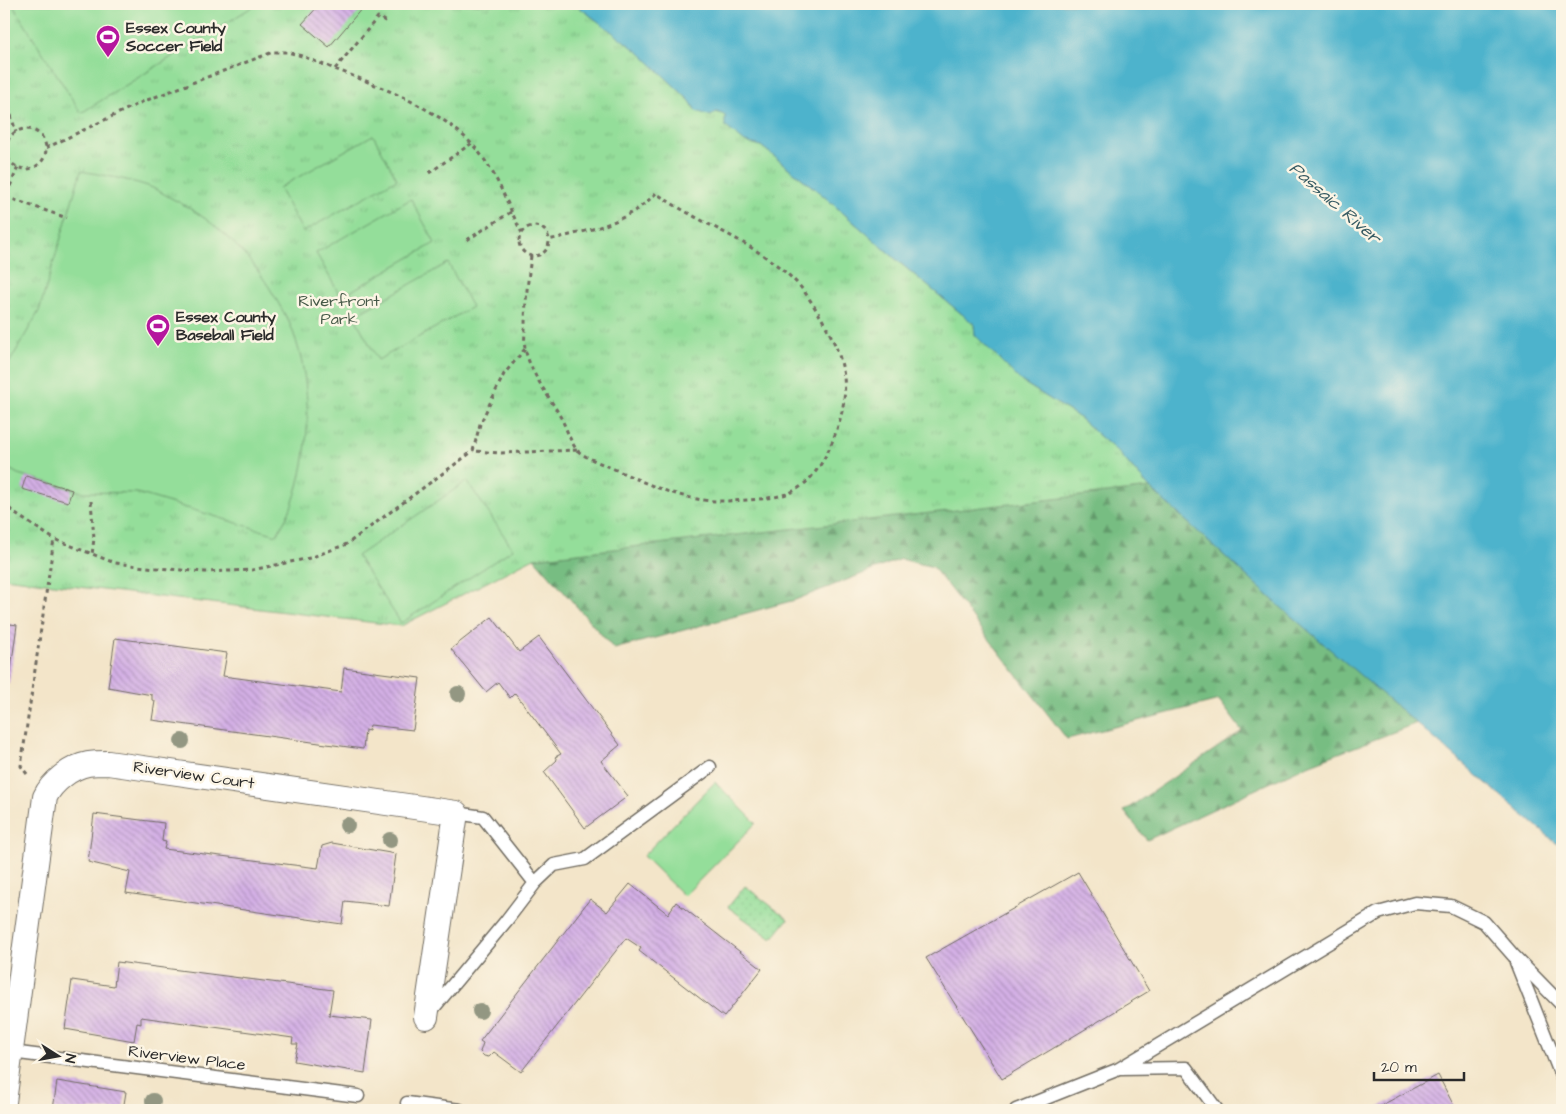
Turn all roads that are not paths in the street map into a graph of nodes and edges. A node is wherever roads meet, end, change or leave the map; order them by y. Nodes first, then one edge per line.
1 (710, 767) dead end
2 (456, 813) junction
3 (534, 883) junction
4 (1513, 955) junction
5 (1562, 1005) edge
6 (426, 1017) joint
7 (11, 1052) junction
8 (1119, 1069) junction
9 (1562, 1078) edge
10 (358, 1096) dead end
11 (4, 1102) edge
12 (408, 1102) dead end
13 (460, 1110) edge
14 (1016, 1110) edge
15 (1217, 1110) edge

1 - 3 lane
2 - 3 lane
2 - 6 street
2 - 7 street, Riverview Court
3 - 6 lane
4 - 5 lane
4 - 8 lane
4 - 9 lane
7 - 10 lane, Riverview Place
7 - 11 street
8 - 14 lane
8 - 15 lane
12 - 13 lane

